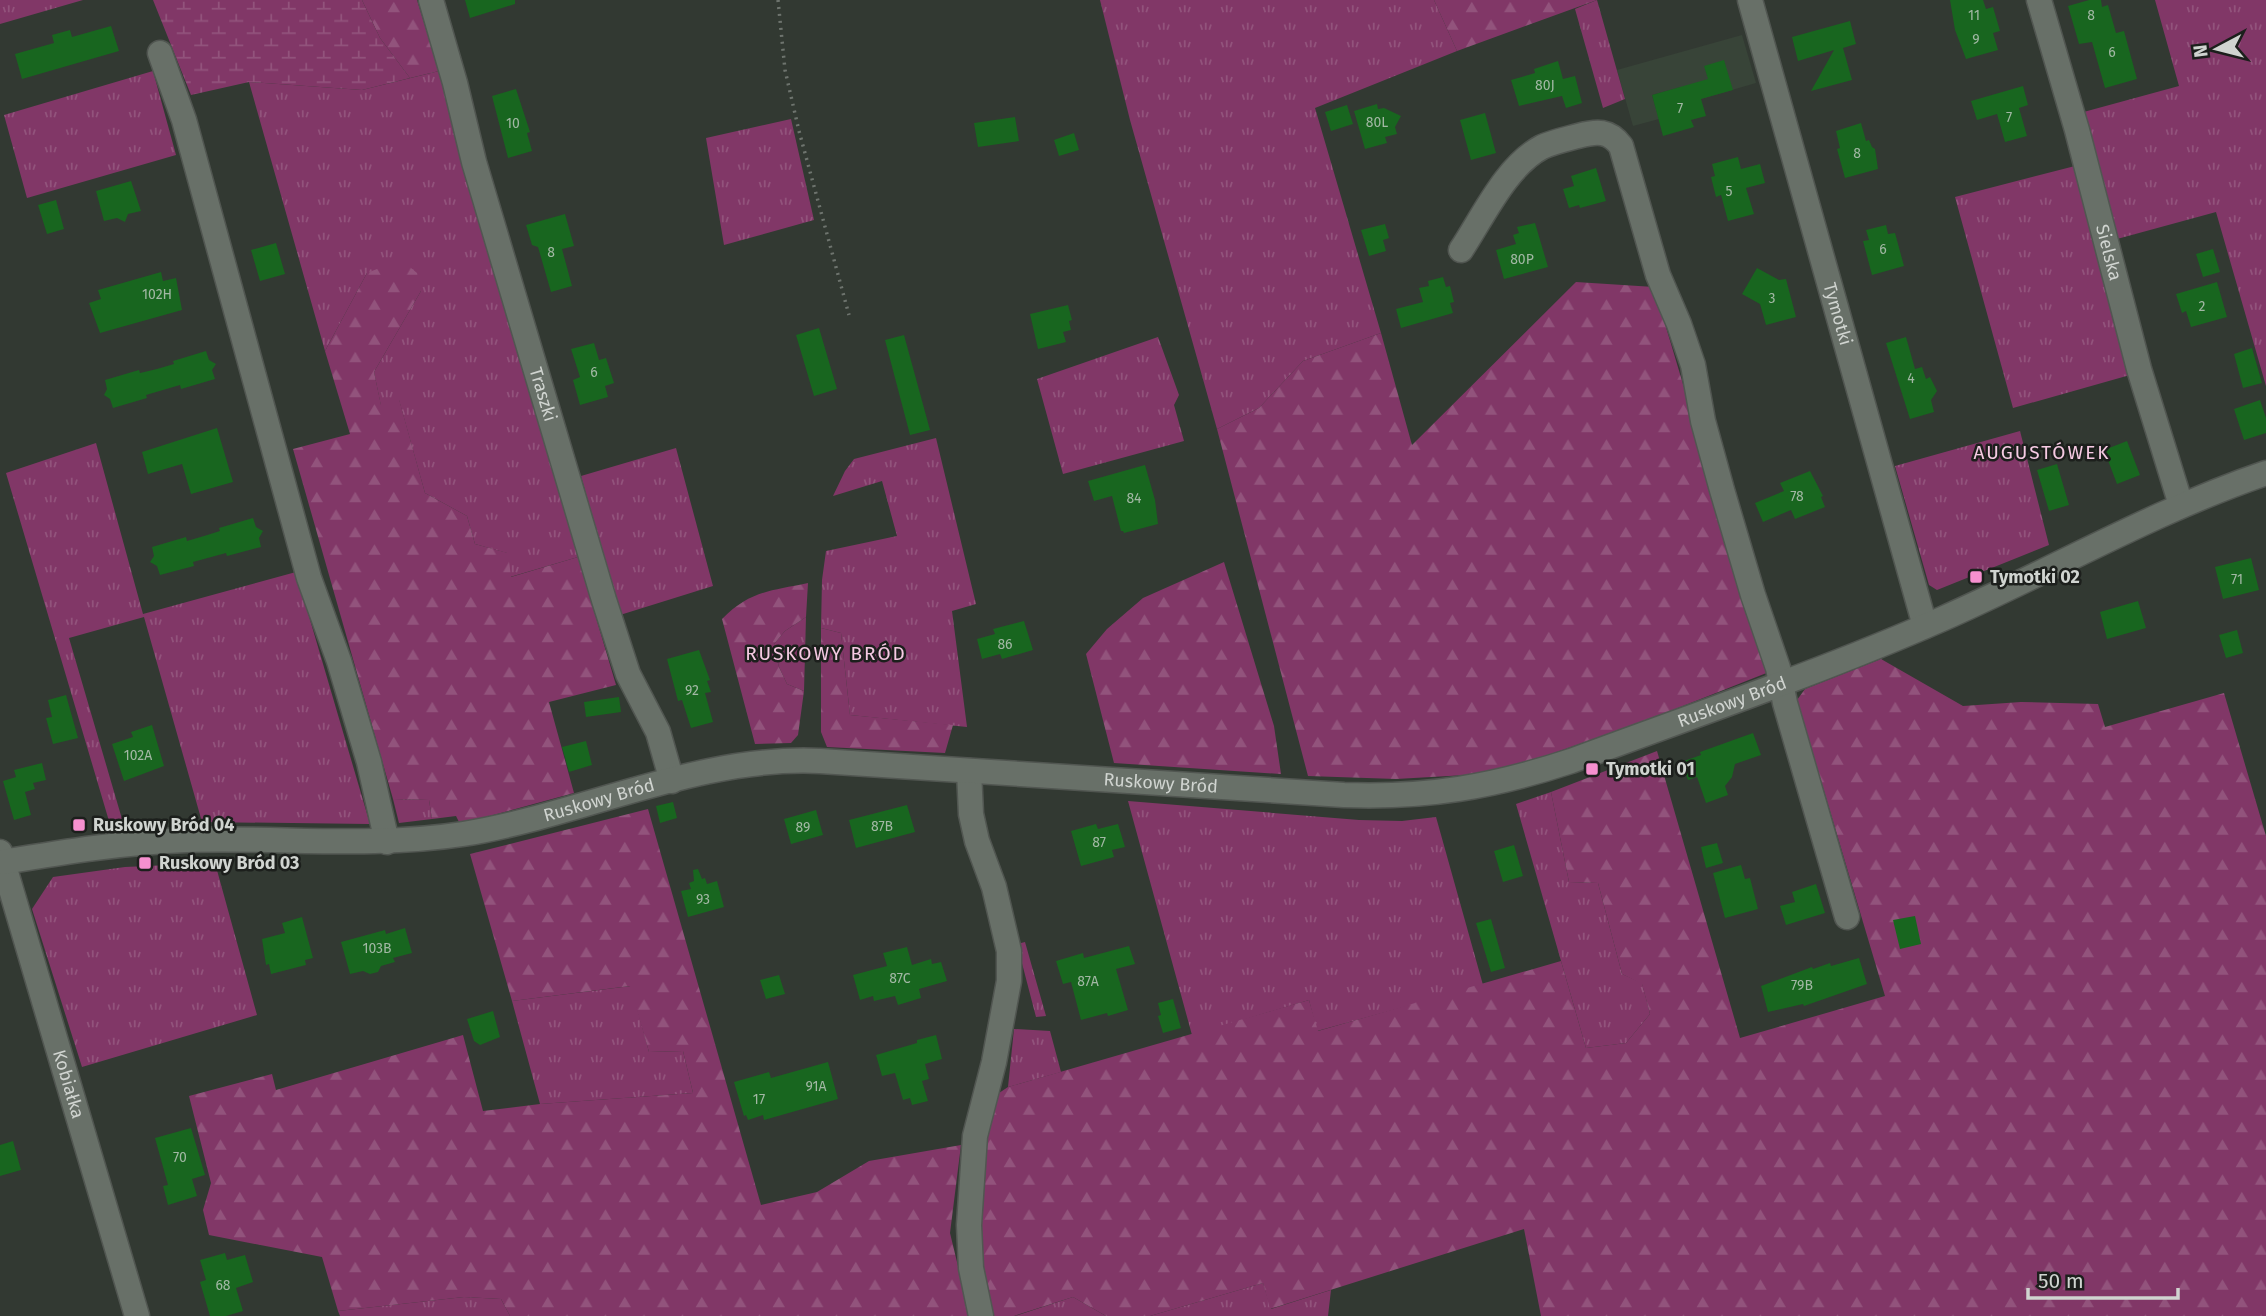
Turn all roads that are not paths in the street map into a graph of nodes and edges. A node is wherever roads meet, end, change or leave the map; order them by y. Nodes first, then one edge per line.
1 (431, 0) edge
2 (1750, 0) edge
3 (2039, 0) edge
4 (160, 53) dead end
5 (1461, 250) dead end
6 (2266, 473) edge
7 (2182, 505) junction
8 (1926, 626) junction
9 (1781, 683) junction
10 (970, 771) junction
11 (672, 781) junction
12 (387, 842) junction
13 (2, 857) edge
14 (1847, 917) dead end
15 (137, 1316) edge
16 (981, 1316) edge

1 - 11 street, Traszki
2 - 8 street, Tymotki
3 - 7 street, Sielska
4 - 12 street
5 - 9 street
6 - 7 street, Ruskowy Bród
7 - 8 street, Ruskowy Bród
8 - 9 street, Ruskowy Bród
9 - 10 street, Ruskowy Bród
9 - 14 street
10 - 11 street, Ruskowy Bród
10 - 16 street
11 - 12 street, Ruskowy Bród
12 - 13 street, Ruskowy Bród
13 - 15 street, Kobiałka

